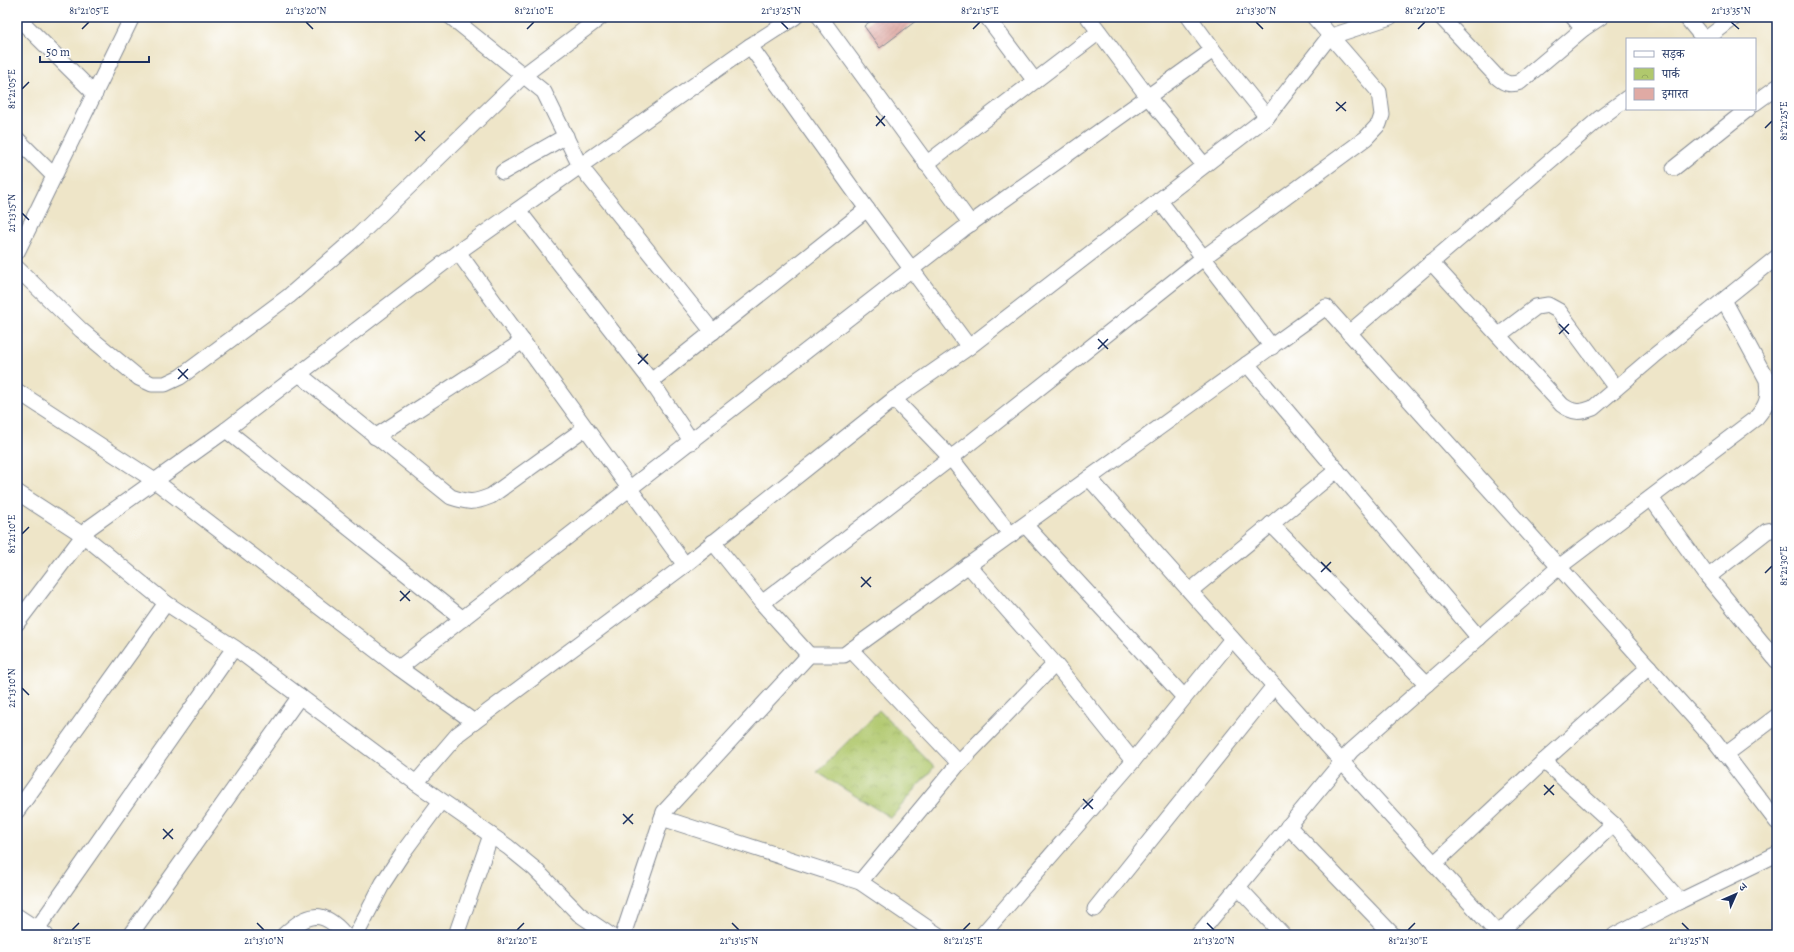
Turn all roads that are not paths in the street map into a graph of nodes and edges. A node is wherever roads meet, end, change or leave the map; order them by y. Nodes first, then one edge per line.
1 (17, 17) edge
2 (132, 17) edge
3 (451, 17) edge
4 (601, 17) edge
5 (795, 17) edge
6 (820, 17) edge
7 (987, 17) edge
8 (1088, 17) edge
9 (1189, 17) edge
10 (1314, 17) edge
11 (1390, 17) edge
12 (1441, 17) edge
13 (1573, 17) edge
14 (1601, 17) edge
15 (1686, 17) edge
16 (1735, 17) edge
17 (1583, 29) junction
18 (1099, 32) junction
19 (1329, 37) junction
20 (1704, 38) edge
21 (1706, 38) edge
22 (750, 46) junction
23 (1213, 50) junction
24 (524, 75) junction
25 (1035, 81) junction
26 (1777, 87) edge
27 (94, 94) junction
28 (1148, 97) junction
29 (1626, 99) edge
30 (1756, 102) edge
31 (1747, 110) edge
32 (1267, 117) junction
33 (566, 136) junction
34 (17, 139) edge
35 (926, 164) junction
36 (1204, 165) junction
37 (580, 166) junction
38 (1674, 168) dead end
39 (503, 172) dead end
40 (54, 176) junction
41 (1159, 200) junction
42 (867, 209) junction
43 (518, 210) junction
44 (971, 224) junction
45 (17, 252) edge
46 (458, 252) junction
47 (1777, 257) edge
48 (1203, 258) junction
49 (1431, 262) junction
50 (17, 268) edge
51 (911, 270) junction
52 (1724, 300) junction
53 (713, 332) junction
54 (1349, 333) junction
55 (1499, 335) junction
56 (523, 341) junction
57 (969, 347) junction
58 (1272, 347) junction
59 (1247, 364) junction
60 (299, 374) junction
61 (651, 381) junction
62 (1616, 388) junction
63 (17, 390) edge
64 (894, 399) junction
65 (585, 428) junction
66 (226, 430) junction
67 (375, 437) junction
68 (692, 442) junction
69 (951, 458) junction
70 (1337, 470) junction
71 (1089, 478) junction
72 (155, 481) junction
73 (629, 490) junction
74 (17, 492) edge
75 (1651, 498) junction
76 (1272, 524) junction
77 (1025, 525) junction
78 (1777, 529) edge
79 (83, 535) junction
80 (1011, 535) junction
81 (714, 542) junction
82 (685, 565) junction
83 (968, 565) junction
84 (1559, 567) junction
85 (1708, 577) junction
86 (1190, 591) junction
87 (166, 603) junction
88 (762, 603) junction
89 (463, 619) junction
90 (17, 624) edge
91 (1479, 638) junction
92 (1232, 639) junction
93 (234, 648) junction
94 (851, 650) junction
95 (809, 655) junction
96 (1777, 661) edge
97 (1055, 664) junction
98 (1649, 667) junction
99 (399, 668) junction
100 (1427, 684) junction
101 (1274, 686) junction
102 (300, 696) junction
103 (1184, 697) junction
104 (1777, 716) edge
105 (474, 722) junction
106 (1725, 754) junction
107 (1133, 760) junction
108 (1544, 761) junction
109 (1342, 762) junction
110 (959, 763) junction
111 (416, 783) junction
112 (442, 801) junction
113 (17, 811) edge
114 (662, 818) junction
115 (1777, 822) edge
116 (1613, 824) junction
117 (1288, 826) junction
118 (491, 835) junction
119 (1777, 854) edge
120 (1434, 864) junction
121 (860, 882) junction
122 (1238, 887) junction
123 (1680, 901) junction
124 (1095, 909) dead end
125 (17, 916) edge
126 (42, 932) edge
127 (1498, 934) edge
128 (130, 935) edge
129 (284, 935) edge
130 (345, 935) edge
131 (356, 935) edge
132 (456, 935) edge
133 (610, 935) edge
134 (623, 935) edge
135 (938, 935) edge
136 (982, 935) edge
137 (1198, 935) edge
138 (1283, 935) edge
139 (1393, 935) edge
140 (1615, 935) edge

1 - 27 street
2 - 27 street
3 - 24 street
4 - 24 street
5 - 22 street
6 - 35 street
7 - 25 street
8 - 18 street
9 - 23 street
10 - 19 street
11 - 19 street
12 - 17 street
13 - 17 street
14 - 17 street
15 - 20 street
16 - 21 street
18 - 25 street
18 - 28 street
19 - 32 street
19 - 48 street
22 - 37 street
22 - 42 street
23 - 28 street
23 - 32 street
24 - 33 street
24 - 50 street
25 - 35 street
26 - 30 street
27 - 40 street
28 - 36 street
28 - 44 street
29 - 49 street
31 - 38 street
32 - 36 street
33 - 37 street
33 - 39 street
34 - 40 street
35 - 44 street
36 - 41 street
37 - 43 street
37 - 53 street
40 - 45 street
41 - 48 street
41 - 57 street
42 - 51 street
42 - 53 street
43 - 46 street
43 - 61 street
44 - 51 street
46 - 56 street
46 - 60 street
47 - 52 street
48 - 58 street
48 - 69 street
49 - 54 street
49 - 55 street
51 - 57 street
51 - 68 street
52 - 62 street
52 - 75 street
53 - 61 street
54 - 58 street
54 - 84 street
55 - 62 street
55 - 62 street
56 - 65 street
56 - 67 street
57 - 64 street
58 - 59 street
59 - 70 street
59 - 71 street
60 - 66 street
60 - 67 street
61 - 68 street
63 - 72 street
64 - 69 street
64 - 81 street
65 - 67 street
65 - 73 street
66 - 72 street
66 - 89 street
68 - 73 street
69 - 80 street
69 - 88 street
70 - 76 street
70 - 91 street
71 - 77 street
71 - 86 street
72 - 79 street
72 - 99 street
73 - 82 street
73 - 89 street
74 - 79 street
75 - 84 street
75 - 85 street
76 - 86 street
76 - 100 street
77 - 80 street
77 - 103 street
78 - 85 street
79 - 87 street
79 - 90 street
80 - 83 street
81 - 82 street
81 - 88 street
82 - 105 street
83 - 94 street
83 - 97 street
84 - 91 street
84 - 98 street
85 - 96 street
86 - 92 street
87 - 93 street
87 - 113 street
88 - 95 street
89 - 99 street
91 - 100 street
92 - 101 street
92 - 103 street
93 - 102 street
93 - 126 street
94 - 95 street
94 - 110 street
95 - 114 street
97 - 107 street
97 - 110 street
98 - 106 street
98 - 108 street
99 - 105 street
100 - 109 street
101 - 109 street
101 - 124 street
102 - 111 street
102 - 128 street
103 - 107 street
104 - 106 street
105 - 111 street
106 - 115 street
107 - 136 street
108 - 116 street
108 - 120 street
109 - 117 street
109 - 120 street
110 - 121 street
111 - 112 street
112 - 118 street
112 - 131 street
114 - 121 street
114 - 134 street
116 - 123 street
116 - 127 street
117 - 122 street
117 - 139 street
118 - 132 street
118 - 133 street
119 - 123 street
120 - 127 street
121 - 135 street
122 - 137 street
122 - 138 street
123 - 140 street
125 - 126 street
129 - 130 street

